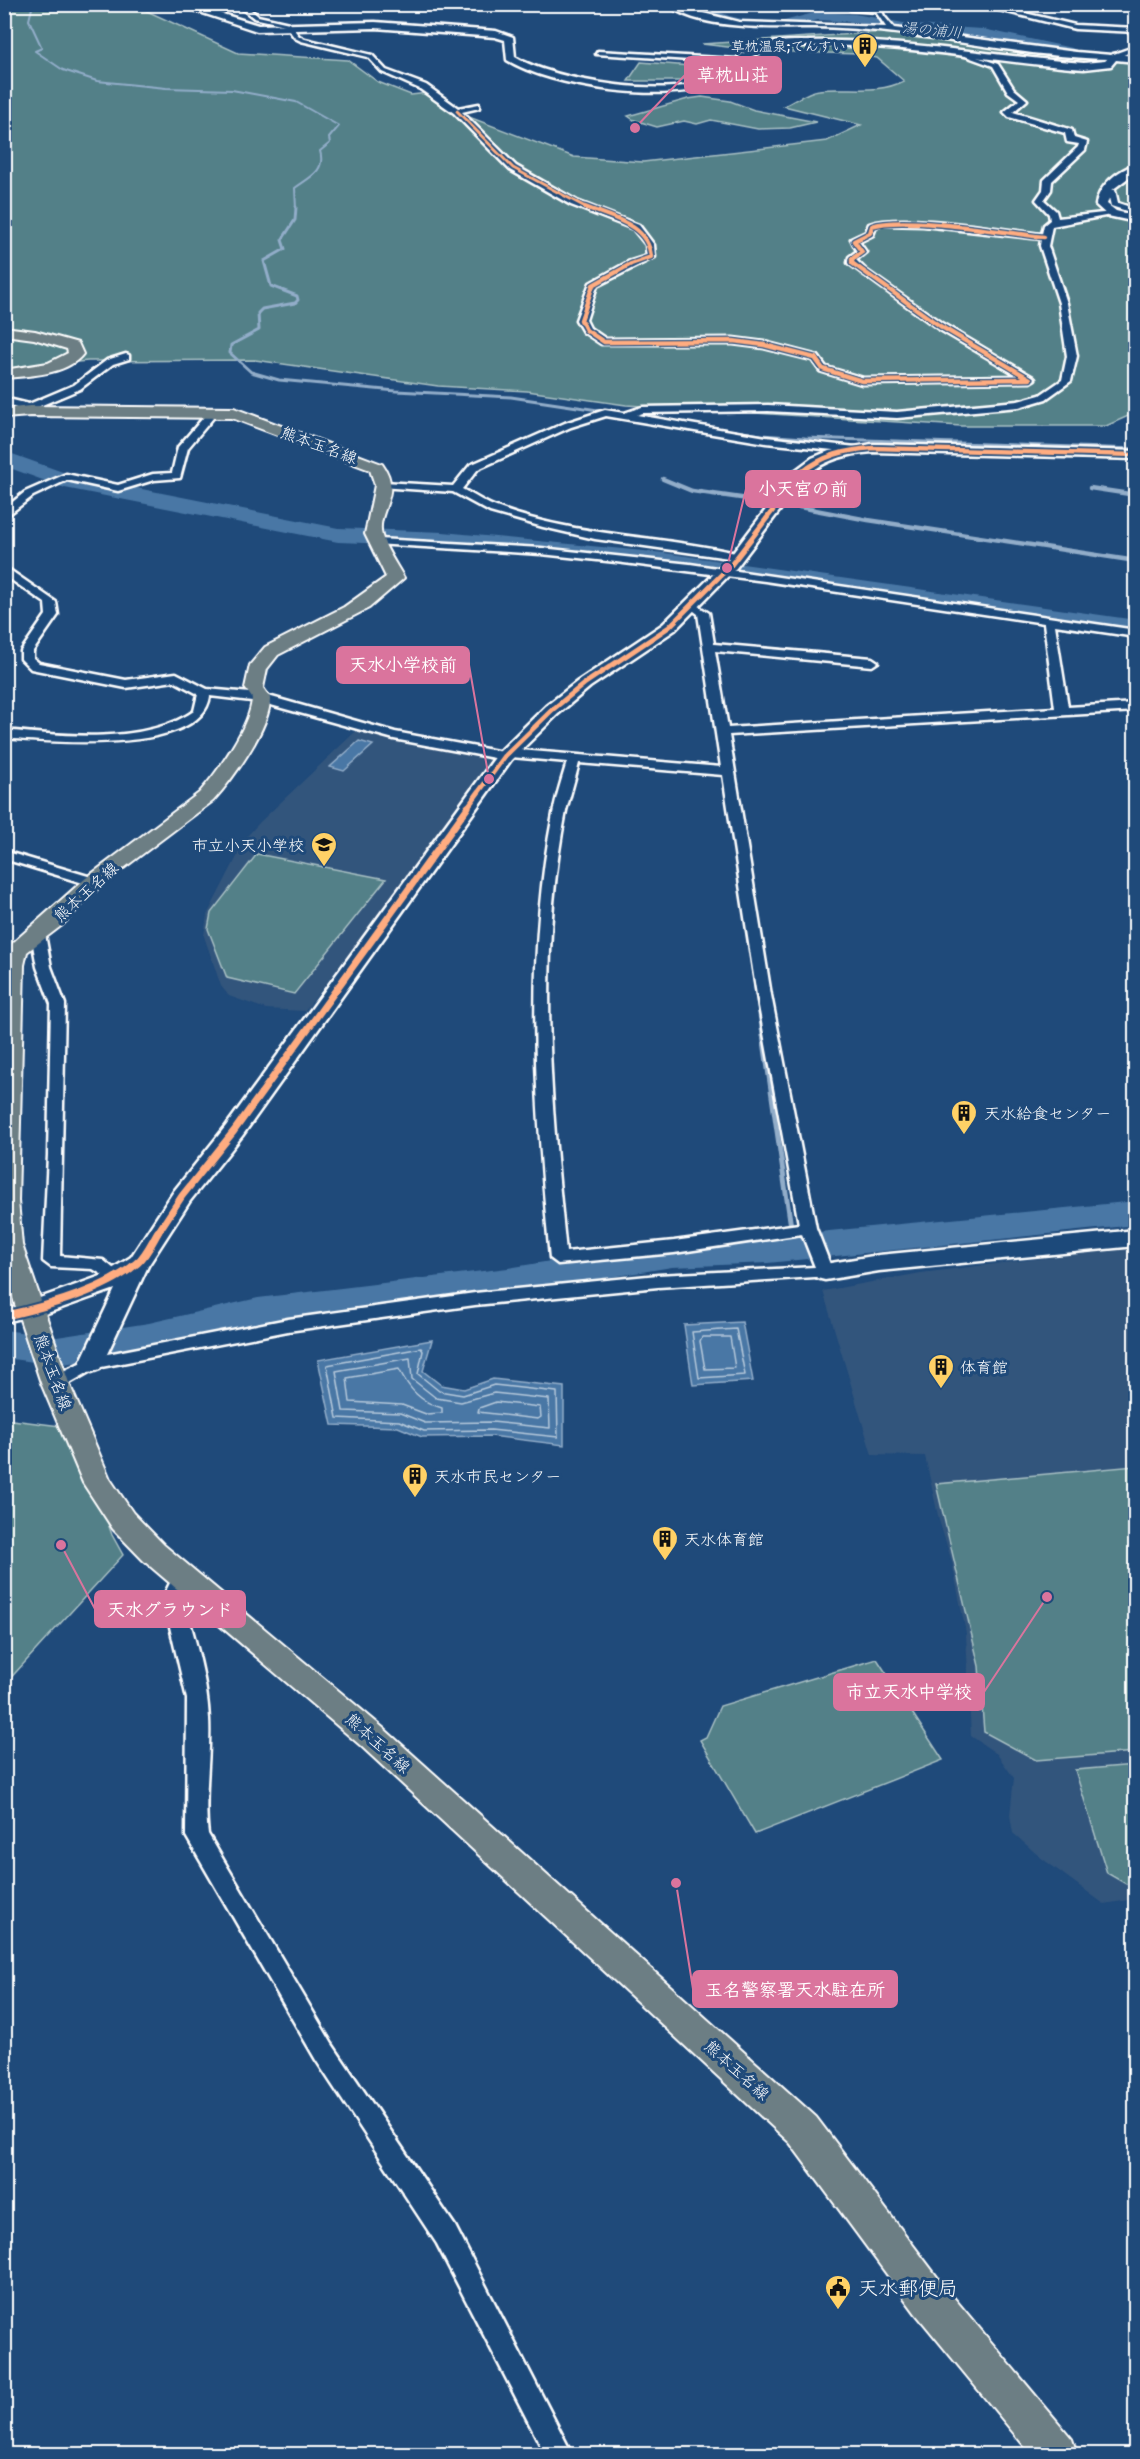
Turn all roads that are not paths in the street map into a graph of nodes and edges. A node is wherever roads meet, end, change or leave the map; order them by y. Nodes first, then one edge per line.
1 (179, 4) edge
2 (239, 4) edge
3 (670, 4) edge
4 (846, 4) edge
5 (978, 4) edge
6 (893, 27) junction
7 (292, 29) junction
8 (1136, 30) edge
9 (1136, 48) edge
10 (598, 53) dead end
11 (960, 53) junction
12 (1113, 57) junction
13 (1136, 58) edge
14 (737, 61) junction
15 (477, 106) dead end
16 (457, 111) junction
17 (1136, 167) edge
18 (1106, 190) junction
19 (1136, 212) edge
20 (1112, 214) junction
21 (1136, 219) edge
22 (1054, 221) junction
23 (1044, 237) junction
24 (4, 331) edge
25 (126, 357) dead end
26 (4, 374) edge
27 (1030, 379) junction
28 (1059, 387) junction
29 (4, 401) edge
30 (30, 409) junction
31 (213, 412) junction
32 (4, 414) edge
33 (627, 415) junction
34 (852, 449) junction
35 (1136, 455) edge
36 (383, 485) junction
37 (455, 489) junction
38 (4, 514) edge
39 (378, 542) junction
40 (728, 566) junction
41 (4, 569) edge
42 (692, 605) junction
43 (1049, 621) junction
44 (1136, 633) edge
45 (709, 647) junction
46 (872, 663) dead end
47 (204, 692) junction
48 (261, 698) junction
49 (1136, 707) edge
50 (1062, 711) junction
51 (721, 732) junction
52 (4, 734) edge
53 (506, 754) junction
54 (574, 759) junction
55 (730, 772) junction
56 (4, 855) edge
57 (93, 882) junction
58 (38, 934) junction
59 (9, 965) edge
60 (809, 1230) junction
61 (1136, 1238) edge
62 (139, 1262) junction
63 (823, 1265) junction
64 (116, 1277) junction
65 (31, 1310) junction
66 (4, 1316) edge
67 (94, 1357) junction
68 (52, 1373) junction
69 (183, 1575) junction
70 (559, 2454) edge
71 (1057, 2454) edge

1 - 7 street
2 - 7 street
3 - 6 street
4 - 6 street
5 - 8 street
6 - 12 street
7 - 14 street
7 - 16 street
9 - 12 street
10 - 14 street
11 - 12 street
11 - 14 street
11 - 22 street
12 - 13 street
15 - 16 street
16 - 27 street
17 - 18 street
18 - 19 street
18 - 20 street
20 - 21 street
20 - 22 street
22 - 23 street
23 - 27 street
23 - 28 street
24 - 26 main road
25 - 30 street
27 - 28 street
28 - 33 street
29 - 30 street
30 - 31 main road, 熊本玉名線
30 - 32 main road, 熊本玉名線
31 - 36 main road, 熊本玉名線
31 - 38 street
33 - 34 street
33 - 37 street
34 - 35 street
34 - 40 street
36 - 37 street
36 - 39 main road, 熊本玉名線
37 - 40 street
39 - 40 street
39 - 48 main road, 熊本玉名線
40 - 42 street
40 - 43 street
41 - 47 street
42 - 45 street
42 - 53 street
43 - 44 street
43 - 50 street
45 - 46 street
45 - 51 street
47 - 48 street
47 - 52 street
48 - 53 street
48 - 57 main road, 熊本玉名線
49 - 50 street
50 - 51 street
51 - 55 street
53 - 54 street
53 - 62 street
54 - 55 street
54 - 60 street
55 - 60 street
56 - 57 street
57 - 58 main road, 熊本玉名線
58 - 59 main road, 熊本玉名線
58 - 64 street
59 - 65 main road, 熊本玉名線
60 - 63 street
61 - 63 street
62 - 64 street
62 - 67 street
63 - 67 street
64 - 65 street
65 - 66 street
65 - 68 main road, 熊本玉名線
67 - 68 street
68 - 69 main road, 熊本玉名線
69 - 70 street
69 - 71 main road, 熊本玉名線

